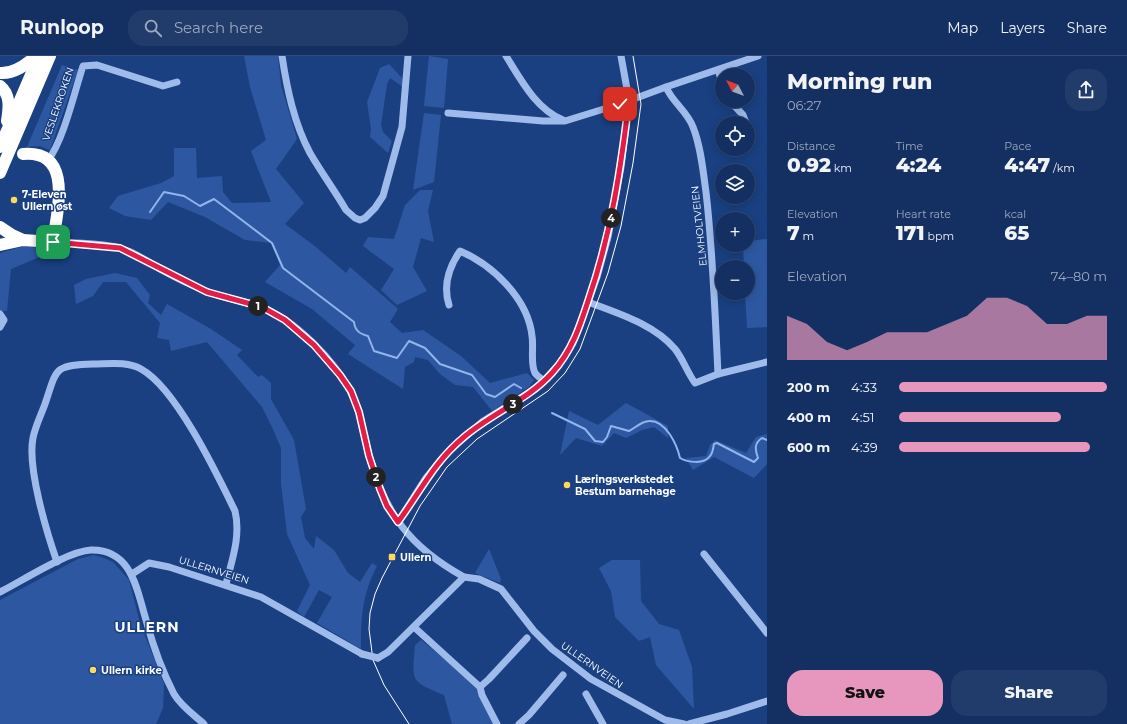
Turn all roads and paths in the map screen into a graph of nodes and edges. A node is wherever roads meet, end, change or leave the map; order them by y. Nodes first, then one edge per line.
1 (36, 56) edge
2 (39, 56) edge
3 (50, 56) edge
4 (282, 56) edge
5 (408, 56) edge
6 (506, 56) edge
7 (621, 56) edge
8 (758, 56) edge
9 (724, 68) edge
10 (715, 71) edge
11 (0, 73) edge
12 (177, 82) dead end
13 (0, 86) edge
14 (666, 87) junction
15 (629, 100) junction
16 (736, 108) edge
17 (448, 112) dead end
18 (743, 116) edge
19 (565, 121) junction
20 (6, 132) junction
21 (0, 147) edge
22 (23, 154) dead end
23 (48, 160) junction
24 (0, 173) edge
25 (0, 227) edge
26 (23, 240) junction
27 (53, 242) junction
28 (0, 245) edge
29 (588, 302) junction
30 (449, 305) dead end
31 (0, 314) edge
32 (0, 327) edge
33 (767, 362) edge
34 (718, 374) junction
35 (544, 382) junction
36 (398, 522) junction
37 (704, 554) dead end
38 (57, 562) junction
39 (132, 574) junction
40 (464, 577) junction
41 (226, 584) junction
42 (0, 592) edge
43 (414, 627) junction
44 (767, 633) edge
45 (526, 638) dead end
46 (563, 675) dead end
47 (480, 686) junction
48 (586, 694) dead end
49 (767, 701) edge
50 (204, 724) edge
51 (498, 724) edge
52 (519, 724) edge
53 (603, 724) edge
54 (684, 724) edge
55 (689, 724) edge

1 - 11 highway
2 - 20 highway
3 - 24 highway
4 - 5 street
6 - 19 street
7 - 15 street
8 - 9 street
10 - 14 street
12 - 23 street, VESLEKROKEN
13 - 20 highway
14 - 15 street
14 - 34 street, ELMHOLTVEIEN
15 - 19 street
15 - 29 street
16 - 18 street
17 - 19 street
20 - 21 highway
22 - 23 highway
23 - 27 highway
25 - 26 highway
26 - 27 highway
26 - 28 highway
27 - 36 street
29 - 34 street
29 - 35 street
30 - 35 street
31 - 32 street
33 - 34 street
35 - 36 street
36 - 40 street
37 - 44 street
38 - 39 street
38 - 41 street
38 - 42 street
39 - 41 street, ULLERNVEIEN
39 - 50 street
40 - 43 street, ULLERNVEIEN
40 - 54 street, ULLERNVEIEN
41 - 43 street, ULLERNVEIEN, bridge
43 - 47 street
45 - 47 street
46 - 52 street
47 - 51 street
48 - 53 street
49 - 55 street

